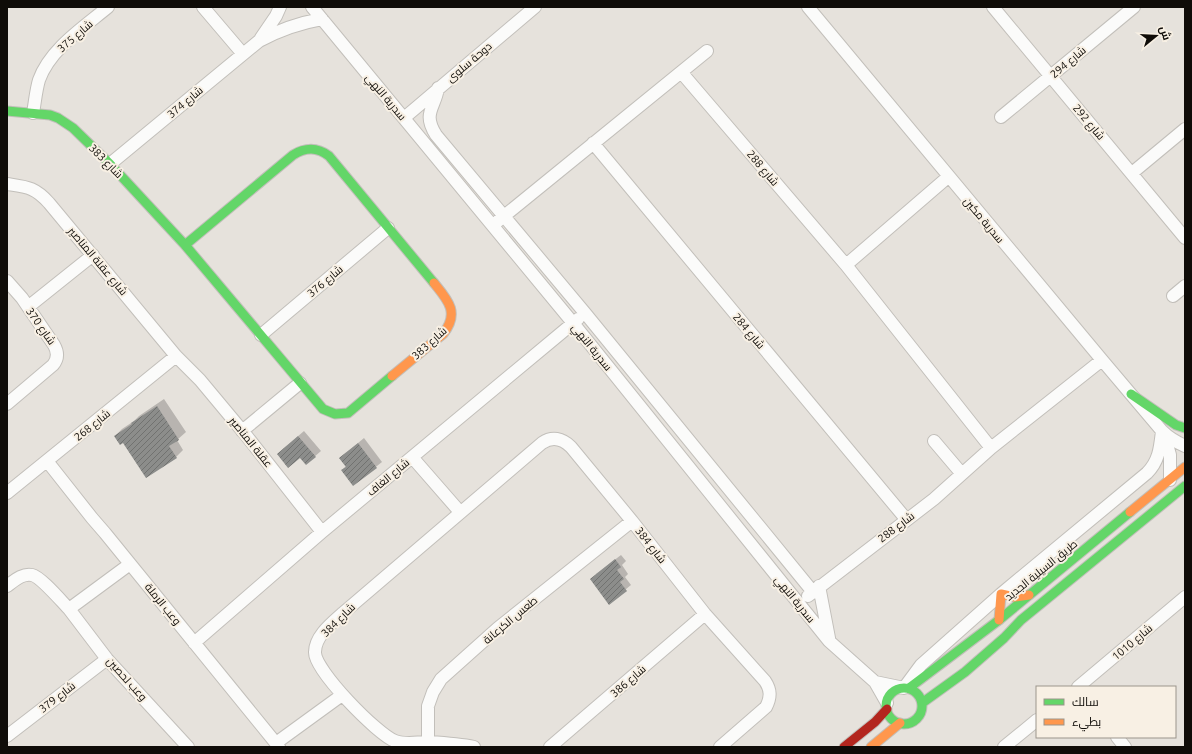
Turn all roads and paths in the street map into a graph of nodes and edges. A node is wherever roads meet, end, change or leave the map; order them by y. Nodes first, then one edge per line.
1 (108, 7) edge
2 (202, 7) edge
3 (280, 7) edge
4 (312, 7) edge
5 (535, 7) edge
6 (808, 7) edge
7 (993, 7) edge
8 (1134, 7) edge
9 (322, 19) junction
10 (260, 41) junction
11 (707, 50) dead end
12 (243, 54) junction
13 (681, 72) junction
14 (1051, 76) junction
15 (438, 88) junction
16 (7, 111) edge
17 (33, 113) junction
18 (1001, 117) dead end
19 (404, 118) junction
20 (1185, 129) edge
21 (593, 143) junction
22 (110, 164) junction
23 (1132, 173) junction
24 (948, 177) junction
25 (7, 184) edge
26 (504, 216) junction
27 (492, 225) junction
28 (388, 228) junction
29 (1185, 238) edge
30 (185, 245) junction
31 (93, 255) junction
32 (846, 265) junction
33 (7, 280) edge
34 (1185, 286) edge
35 (1173, 296) dead end
36 (28, 307) junction
37 (585, 313) junction
38 (573, 323) junction
39 (261, 335) junction
40 (176, 356) junction
41 (1102, 360) junction
42 (300, 383) junction
43 (1131, 394) junction
44 (7, 404) edge
45 (1185, 428) edge
46 (242, 431) junction
47 (1162, 432) junction
48 (934, 441) dead end
49 (1185, 446) edge
50 (991, 448) junction
51 (412, 457) junction
52 (47, 461) junction
53 (1185, 467) edge
54 (962, 474) junction
55 (1170, 480) junction
56 (1182, 490) edge
57 (7, 493) edge
58 (460, 512) junction
59 (906, 520) junction
60 (632, 521) junction
61 (322, 532) junction
62 (130, 564) junction
63 (7, 586) edge
64 (816, 589) junction
65 (1001, 594) junction
66 (1029, 595) junction
67 (1185, 597) edge
68 (799, 603) junction
69 (69, 609) junction
70 (705, 614) junction
71 (999, 620) junction
72 (829, 641) junction
73 (194, 643) junction
74 (107, 659) junction
75 (875, 682) junction
76 (1079, 686) edge
77 (907, 688) junction
78 (342, 694) junction
79 (922, 703) junction
80 (887, 706) junction
81 (1036, 721) edge
82 (900, 723) junction
83 (7, 736) edge
84 (1118, 738) edge
85 (428, 742) junction
86 (183, 745) edge
87 (278, 745) edge
88 (474, 747) edge
89 (550, 747) edge
90 (720, 747) edge
91 (844, 747) edge
92 (871, 747) edge
93 (1004, 747) edge
94 (1125, 747) edge

1 - 17 street, شارع 375
2 - 12 street
3 - 10 street, شارع 374
4 - 9 street, سدرية النهي
5 - 15 street, دوحة سلوى
6 - 24 street, سدرية مكين
7 - 14 street, شارع 292
8 - 14 street, شارع 294
9 - 10 street, شارع 374
9 - 19 street, سدرية النهي
10 - 12 street, شارع 374
11 - 13 street
12 - 22 street, شارع 374
13 - 21 street
13 - 32 street, شارع 288
14 - 18 street, شارع 294
14 - 23 street, شارع 292
15 - 19 street, دوحة سلوى
15 - 26 street
16 - 17 street, شارع 383
17 - 22 street, شارع 383
19 - 27 street, سدرية النهي
20 - 23 street
21 - 26 street
21 - 59 street, شارع 284
22 - 30 street, شارع 383
23 - 29 street, شارع 292
24 - 32 street
24 - 41 street, سدرية مكين
25 - 31 street, شارع عقلة المناصير
26 - 27 street
26 - 37 street
27 - 38 street, سدرية النهي
28 - 30 street, شارع 383
28 - 39 street, شارع 376
28 - 42 street, شارع 383
30 - 39 street, شارع 383
31 - 36 street
31 - 40 street, شارع عقلة المناصير
32 - 50 street, شارع 288
33 - 36 street, شارع 370
34 - 35 street
36 - 44 street, شارع 370
37 - 38 street, شارع الغاف
37 - 64 street
38 - 51 street, شارع الغاف
38 - 68 street, سدرية النهي
39 - 42 street, شارع 383
40 - 46 street, عقلة المناصير
40 - 52 street, شارع 268
41 - 43 street, سدرية مكين
41 - 50 street, شارع 288
42 - 46 street
43 - 45 street
43 - 47 street, سدرية مكين
46 - 61 street, عقلة المناصير
47 - 49 street, سدرية مكين
47 - 55 street, سدرية مكين
47 - 65 street
48 - 54 street
50 - 54 street, شارع 288
51 - 58 street
51 - 61 street, شارع الغاف
52 - 57 street, شارع 268
52 - 62 street, وعب الرملة
53 - 55 street, طريق السيلية الجديد
54 - 59 street, شارع 288
55 - 66 street, طريق السيلية الجديد
56 - 79 street
58 - 60 street, شارع 384
58 - 78 street, شارع 384
59 - 64 street, شارع 288
60 - 70 street, شارع 384
60 - 85 street, طعس الكرعانة
61 - 73 street, شارع الغاف
62 - 69 street
62 - 73 street, وعب الرملة
63 - 69 street, وعب لحصين
64 - 68 street, شارع 288
64 - 72 street
65 - 66 street
65 - 71 street
65 - 77 street
66 - 71 street, طريق السيلية الجديد
67 - 76 street, شارع 1010
68 - 72 street, سدرية النهي
69 - 74 street, وعب لحصين
70 - 89 street, شارع 386
70 - 90 street, شارع 384
71 - 77 street, طريق السيلية الجديد
72 - 75 street, سدرية النهي
73 - 87 street, وعب الرملة
74 - 83 street, شارع 379
74 - 86 street, وعب لحصين
75 - 77 street
75 - 80 street, سدرية النهي
77 - 79 street
77 - 80 street, طريق السيلية الجديد
78 - 85 street, شارع 384
78 - 87 street
79 - 82 street
80 - 82 street
80 - 91 street, طريق السيلية الجديد
81 - 93 street
82 - 92 street
84 - 94 street
85 - 88 street, شارع 384

